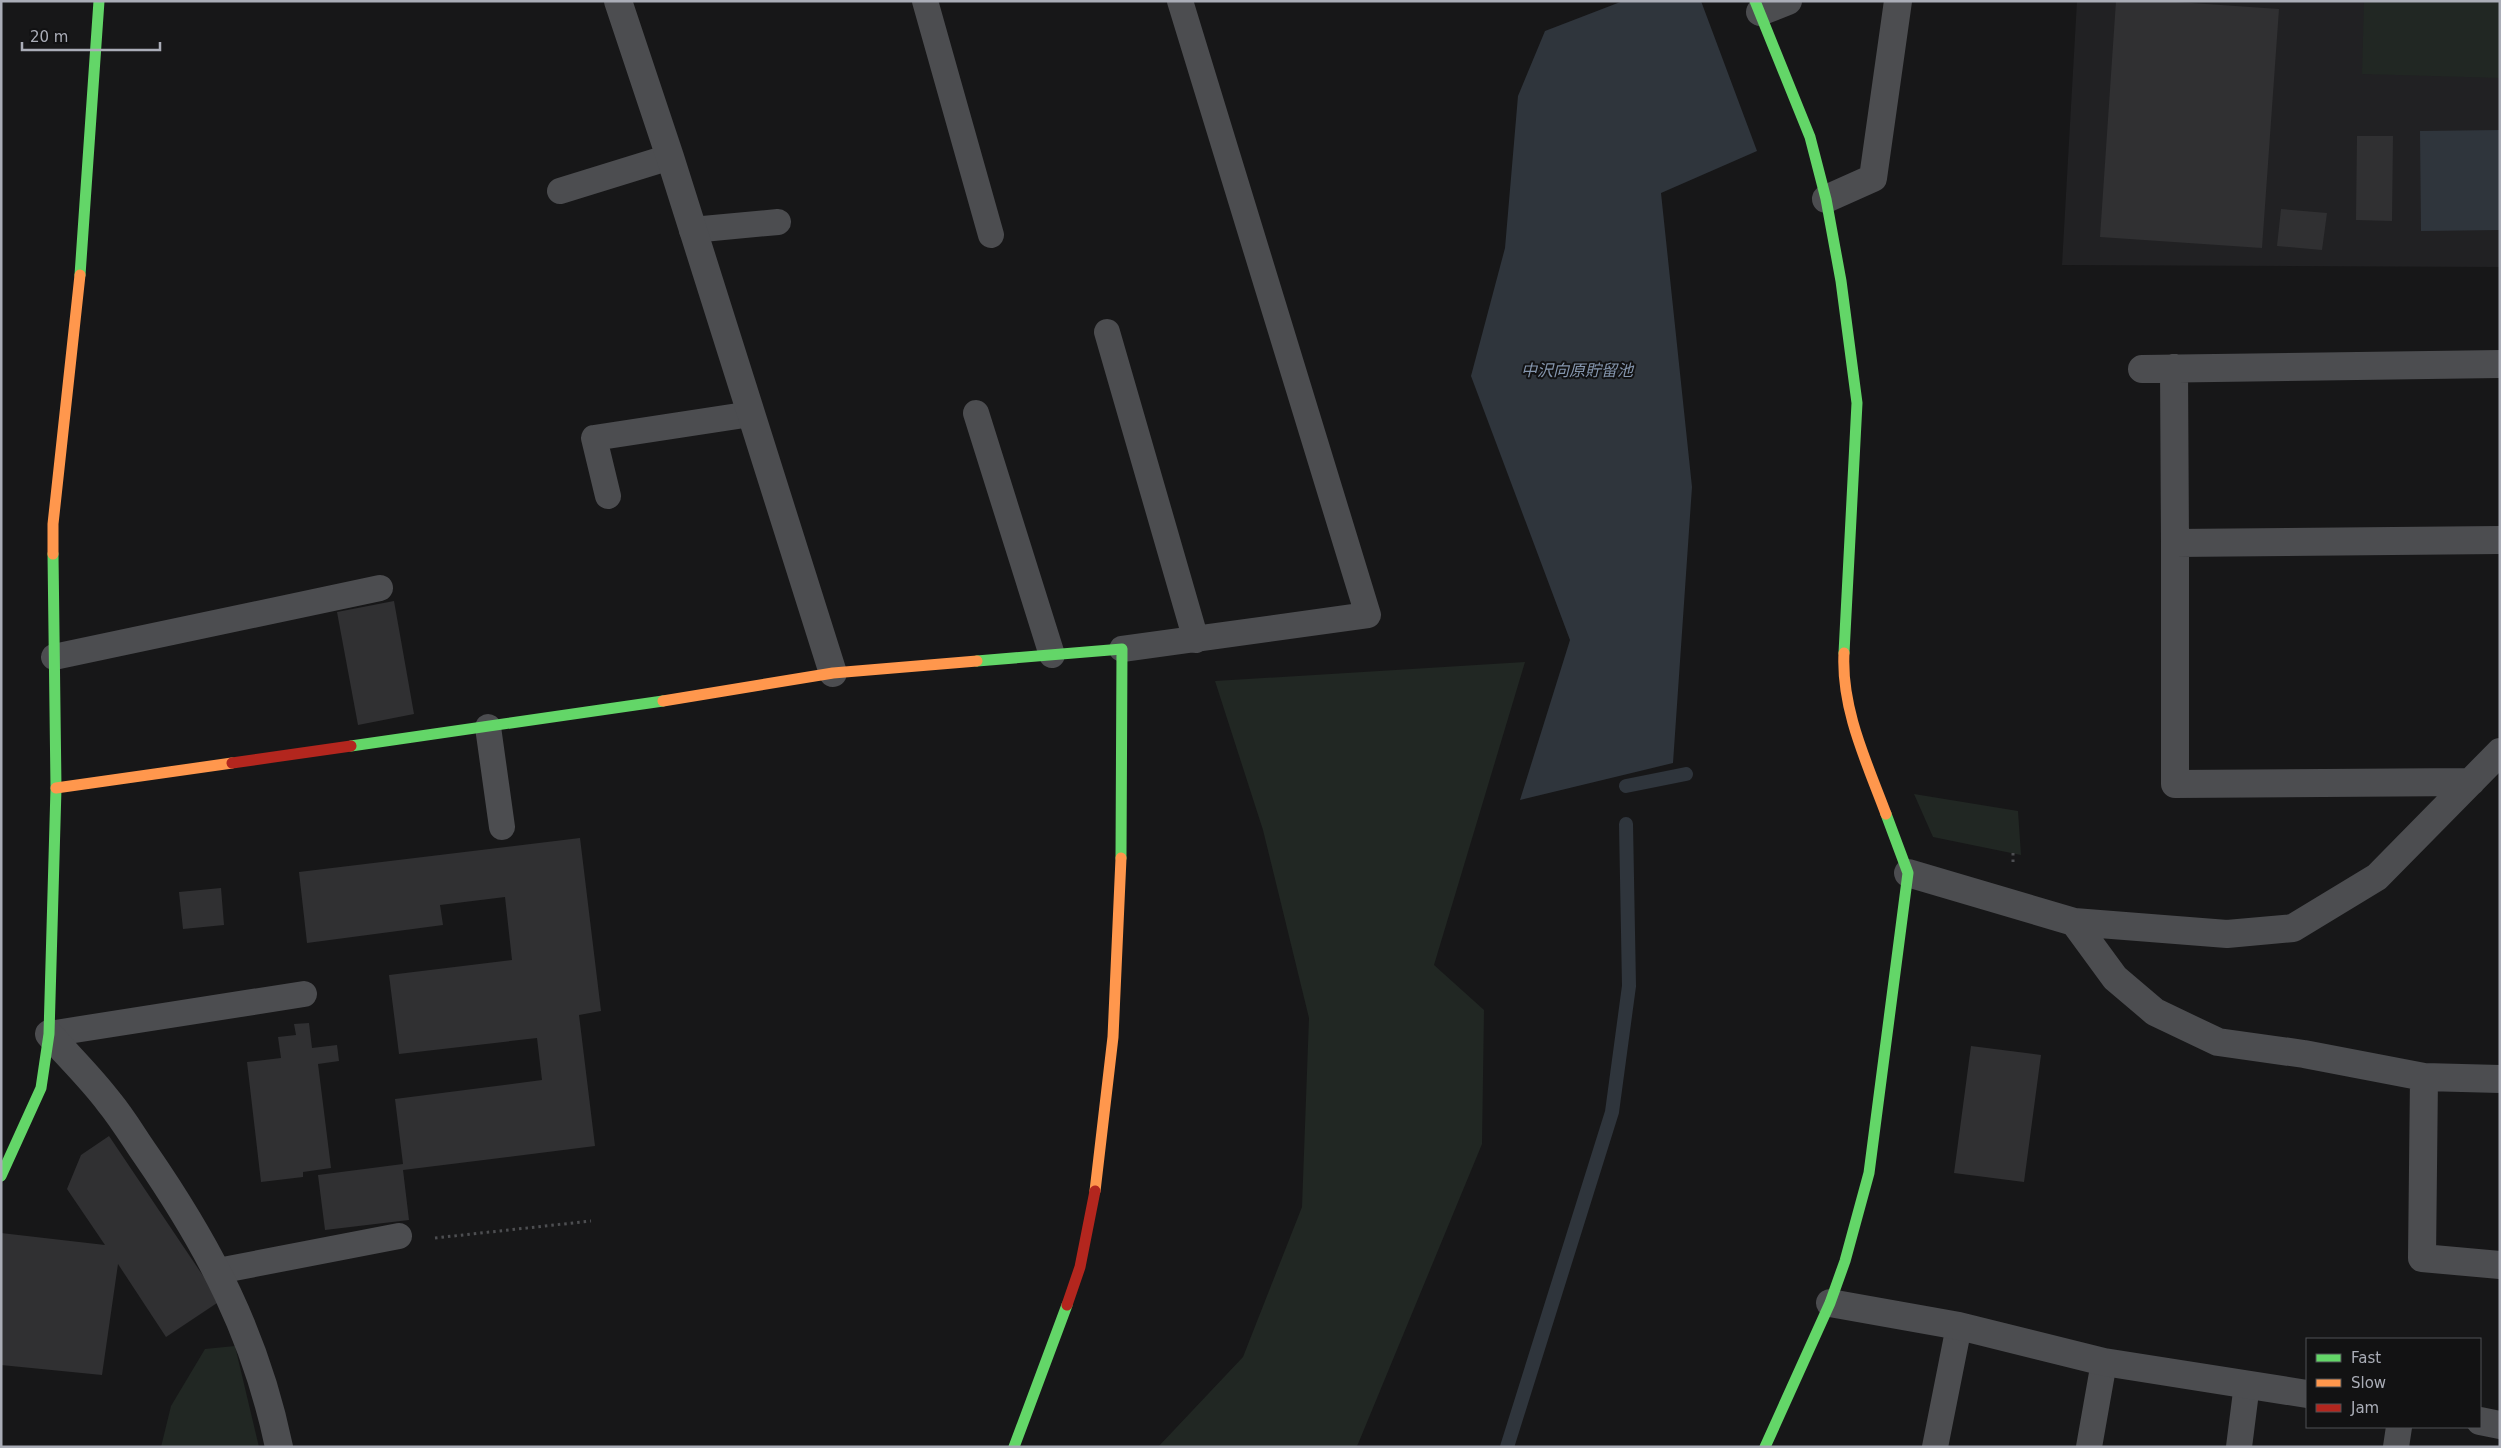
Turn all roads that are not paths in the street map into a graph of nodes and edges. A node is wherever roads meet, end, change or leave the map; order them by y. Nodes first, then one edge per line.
1 (100, 1) edge
2 (618, 1) edge
3 (925, 1) edge
4 (1180, 1) edge
5 (1788, 1) edge
6 (1898, 1) edge
7 (1758, 7) edge
8 (670, 157) junction
9 (560, 191) dead end
10 (1826, 199) junction
11 (778, 222) dead end
12 (692, 230) junction
13 (991, 236) dead end
14 (1107, 332) dead end
15 (2500, 364) edge
16 (2174, 368) junction
17 (2142, 369) dead end
18 (976, 413) dead end
19 (751, 414) junction
20 (608, 496) dead end
21 (2500, 540) edge
22 (2175, 543) junction
23 (380, 588) dead end
24 (1196, 640) junction
25 (1122, 649) junction
26 (1052, 655) junction
27 (54, 656) junction
28 (833, 673) junction
29 (488, 727) junction
30 (2500, 752) edge
31 (2471, 782) junction
32 (56, 788) junction
33 (502, 827) dead end
34 (1908, 873) junction
35 (2074, 922) junction
36 (304, 994) dead end
37 (49, 1034) junction
38 (2424, 1078) junction
39 (2500, 1079) edge
40 (1, 1176) edge
41 (399, 1236) road end
42 (2500, 1265) edge
43 (218, 1271) junction
44 (1830, 1303) junction
45 (1959, 1326) junction
46 (2104, 1362) junction
47 (2247, 1384) junction
48 (2306, 1394) edge
49 (2481, 1421) edge
50 (2500, 1425) edge
51 (2399, 1428) edge
52 (279, 1447) edge
53 (1014, 1447) edge
54 (1764, 1447) edge
55 (1935, 1447) edge
56 (2089, 1447) edge
57 (2239, 1447) edge
58 (2396, 1447) edge

1 - 27 street
2 - 8 street
3 - 13 lane
4 - 24 lane
5 - 7 street
6 - 10 street
7 - 10 street
8 - 9 lane
8 - 12 street
10 - 34 street
11 - 12 lane
12 - 19 street
14 - 24 lane
15 - 16 street
16 - 17 street
16 - 22 street
18 - 26 lane
19 - 20 lane
19 - 28 street
21 - 22 street
22 - 31 street
23 - 27 lane
24 - 25 lane
25 - 26 street
25 - 53 street
26 - 28 street
27 - 32 street
28 - 29 street
29 - 32 street
29 - 33 lane
30 - 31 street
31 - 35 street
32 - 37 street
34 - 35 street
34 - 44 street
35 - 38 street
36 - 37 lane
37 - 40 street
37 - 43 street
38 - 39 street
38 - 42 street
41 - 43 lane
43 - 52 street
44 - 45 street
44 - 54 street
45 - 46 street
45 - 55 lane
46 - 47 street
46 - 56 lane
47 - 48 street
47 - 57 lane
49 - 50 street
51 - 58 lane

